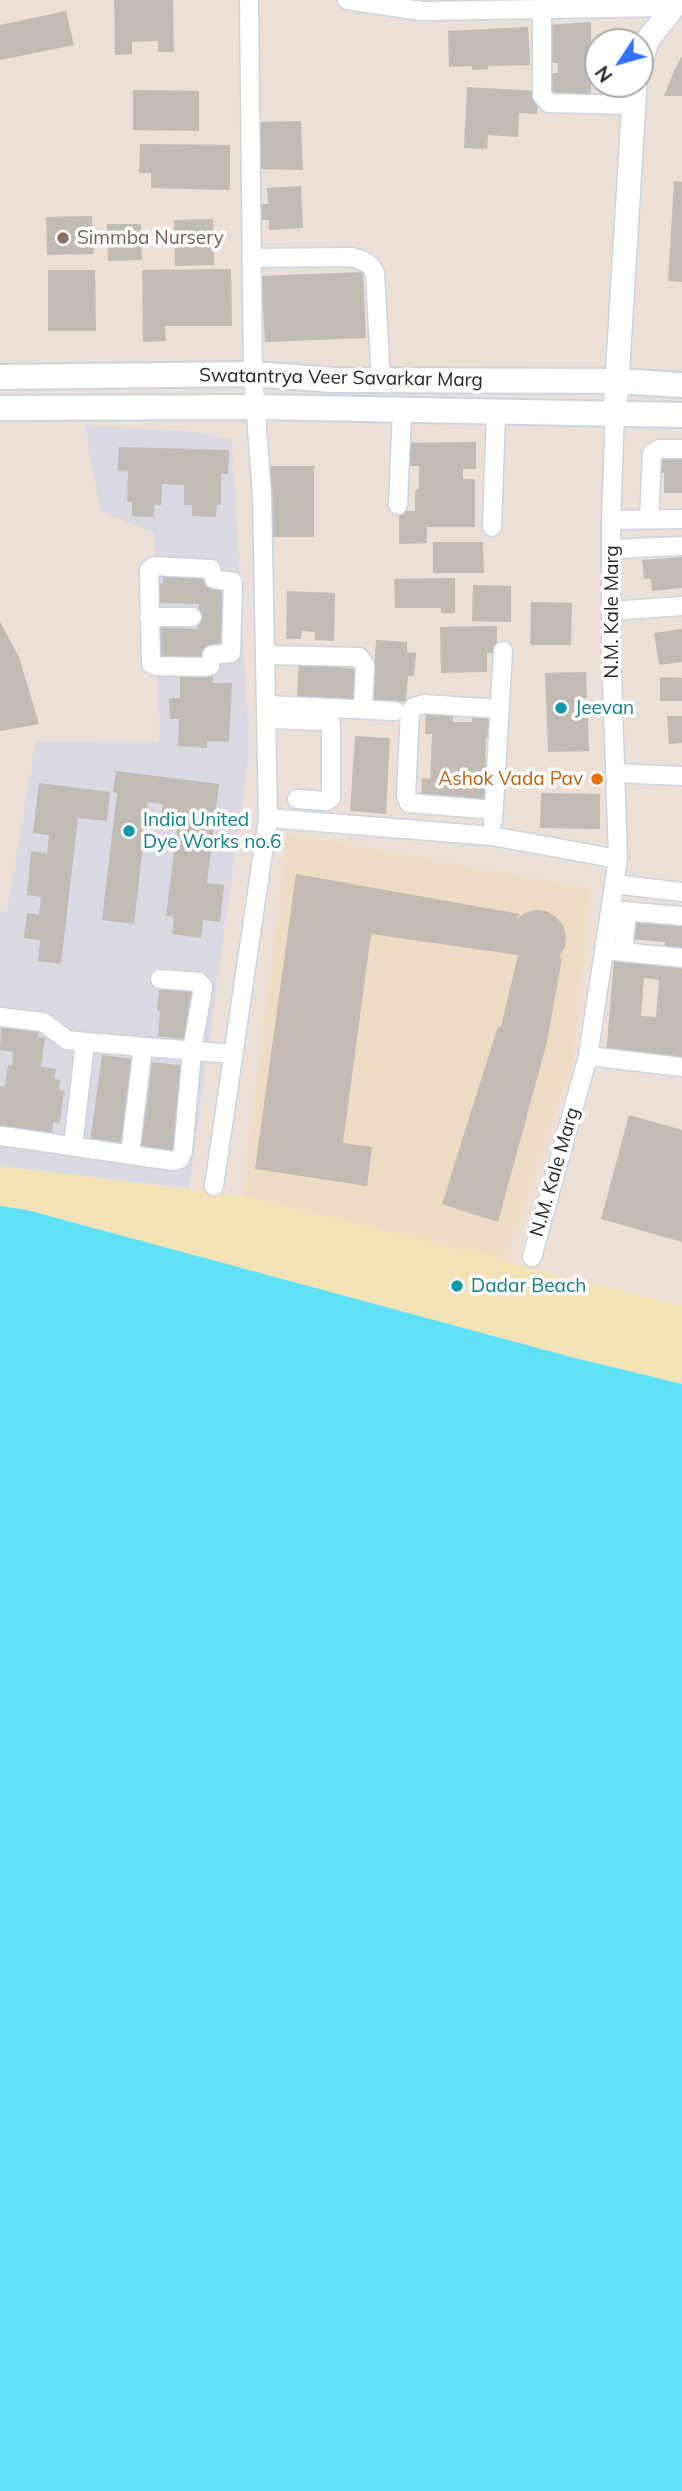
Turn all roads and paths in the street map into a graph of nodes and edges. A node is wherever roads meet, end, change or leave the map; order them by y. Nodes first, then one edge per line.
1 (249, 0) edge
2 (347, 0) edge
3 (675, 4) edge
4 (420, 5) edge
5 (542, 9) junction
6 (654, 32) edge
7 (596, 98) edge
8 (634, 98) edge
9 (252, 258) junction
10 (253, 374) junction
11 (0, 377) edge
12 (381, 380) junction
13 (617, 381) junction
14 (682, 385) edge
15 (257, 407) junction
16 (0, 408) edge
17 (402, 411) junction
18 (496, 413) junction
19 (615, 413) junction
20 (682, 415) edge
21 (682, 449) edge
22 (398, 505) dead end
23 (649, 519) junction
24 (682, 519) edge
25 (611, 520) junction
26 (492, 527) dead end
27 (682, 546) edge
28 (611, 549) junction
29 (660, 605) edge
30 (611, 611) junction
31 (149, 617) junction
32 (192, 617) dead end
33 (232, 617) junction
34 (265, 617) junction
35 (503, 651) dead end
36 (265, 655) junction
37 (363, 709) junction
38 (499, 709) junction
39 (396, 711) dead end
40 (266, 712) junction
41 (615, 773) junction
42 (682, 776) edge
43 (297, 799) dead end
44 (494, 810) junction
45 (268, 818) junction
46 (492, 836) junction
47 (618, 859) junction
48 (614, 884) junction
49 (682, 891) edge
50 (618, 911) junction
51 (682, 916) edge
52 (604, 950) junction
53 (623, 952) junction
54 (682, 958) edge
55 (160, 979) dead end
56 (0, 1017) edge
57 (85, 1042) junction
58 (143, 1047) junction
59 (192, 1051) junction
60 (233, 1054) junction
61 (588, 1056) junction
62 (682, 1067) edge
63 (2, 1136) edge
64 (73, 1146) junction
65 (130, 1154) junction
66 (214, 1186) dead end
67 (532, 1257) dead end

1 - 9 street
2 - 4 street
3 - 5 street
3 - 6 street
4 - 5 street
5 - 7 street
8 - 13 street, N.M. Kale Marg
9 - 10 street
9 - 12 street
10 - 11 main road, Swatantrya Veer Savarkar Marg
10 - 12 main road, Swatantrya Veer Savarkar Marg
10 - 15 street
12 - 13 main road, Swatantrya Veer Savarkar Marg
13 - 14 main road, Swatantrya Veer Savarkar Marg
13 - 19 street, N.M. Kale Marg
15 - 16 main road, Swatantrya Veer Savarkar Marg
15 - 17 main road, Swatantrya Veer Savarkar Marg
15 - 34 street
17 - 18 main road, Swatantrya Veer Savarkar Marg
17 - 22 street
18 - 19 main road, Swatantrya Veer Savarkar Marg
18 - 26 street
19 - 20 main road, Swatantrya Veer Savarkar Marg
19 - 25 street, N.M. Kale Marg
21 - 23 street
23 - 24 street
23 - 25 street
25 - 28 street, N.M. Kale Marg
27 - 28 street
28 - 30 street, N.M. Kale Marg
29 - 30 street
30 - 41 street, N.M. Kale Marg
31 - 32 street
31 - 33 street
31 - 33 street
33 - 34 street
34 - 36 street
35 - 38 street
36 - 37 street
36 - 40 street
37 - 39 street
37 - 40 street
38 - 44 street
38 - 44 street
40 - 43 street
40 - 45 street
41 - 42 street
41 - 47 street, N.M. Kale Marg
44 - 46 street
45 - 46 street
45 - 60 street
46 - 47 street
47 - 48 street, N.M. Kale Marg
48 - 49 street
48 - 50 street, N.M. Kale Marg
50 - 51 street
50 - 52 street, N.M. Kale Marg
50 - 53 street
52 - 53 street
52 - 61 street, N.M. Kale Marg
53 - 54 street
55 - 59 street
56 - 57 street
57 - 58 street
57 - 64 street
58 - 59 street
58 - 65 street
59 - 60 street
59 - 65 street
60 - 66 street
61 - 62 street
61 - 67 street, N.M. Kale Marg
63 - 64 street
64 - 65 street

